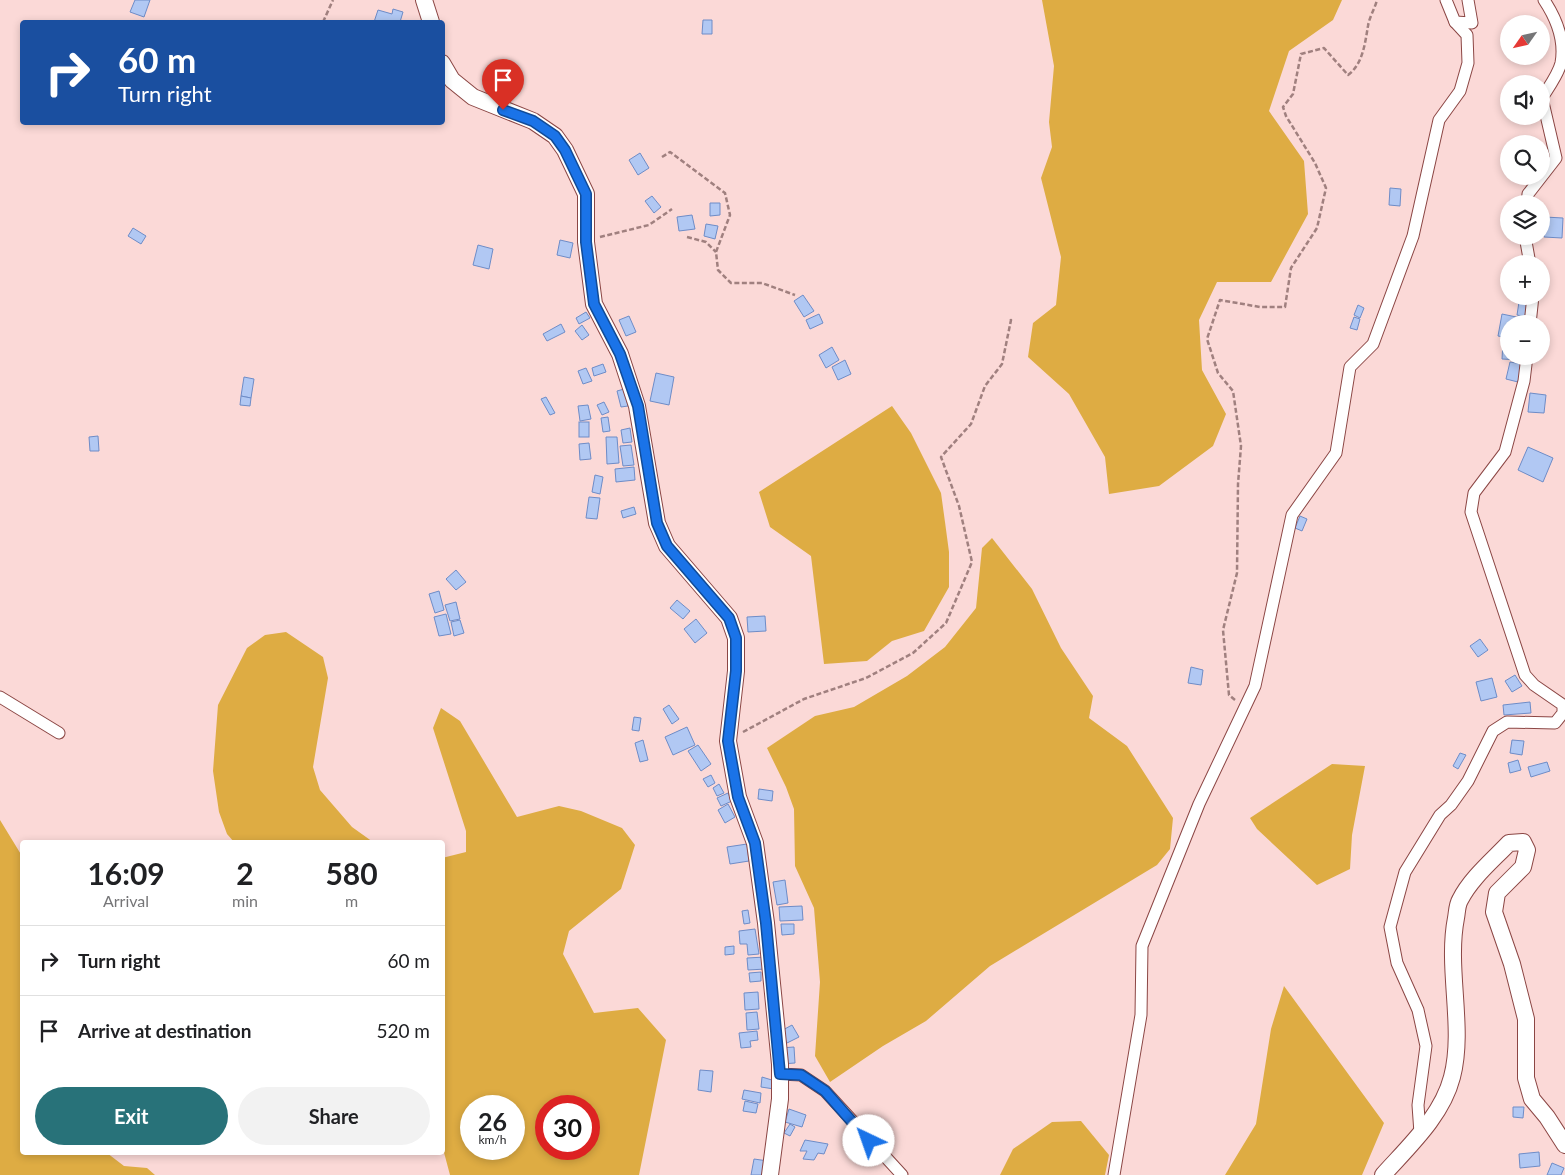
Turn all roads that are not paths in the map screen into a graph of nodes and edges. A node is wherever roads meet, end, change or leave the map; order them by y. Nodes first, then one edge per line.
1 (424, 0) edge
2 (1446, 0) edge
3 (1468, 0) edge
4 (1544, 0) edge
5 (430, 20) edge
6 (1456, 22) junction
7 (445, 68) edge
8 (1528, 195) edge
9 (1526, 365) edge
10 (0, 697) edge
11 (59, 733) dead end
12 (780, 1074) junction
13 (1420, 1133) junction
14 (1565, 1146) edge
15 (770, 1175) edge
16 (902, 1175) edge
17 (1114, 1175) edge
18 (1383, 1175) edge

1 - 5 main road
2 - 6 street
3 - 6 street
4 - 8 street
6 - 17 street
7 - 12 main road
9 - 13 street
10 - 11 street
12 - 15 main road
12 - 16 street
13 - 14 main road
13 - 18 main road

